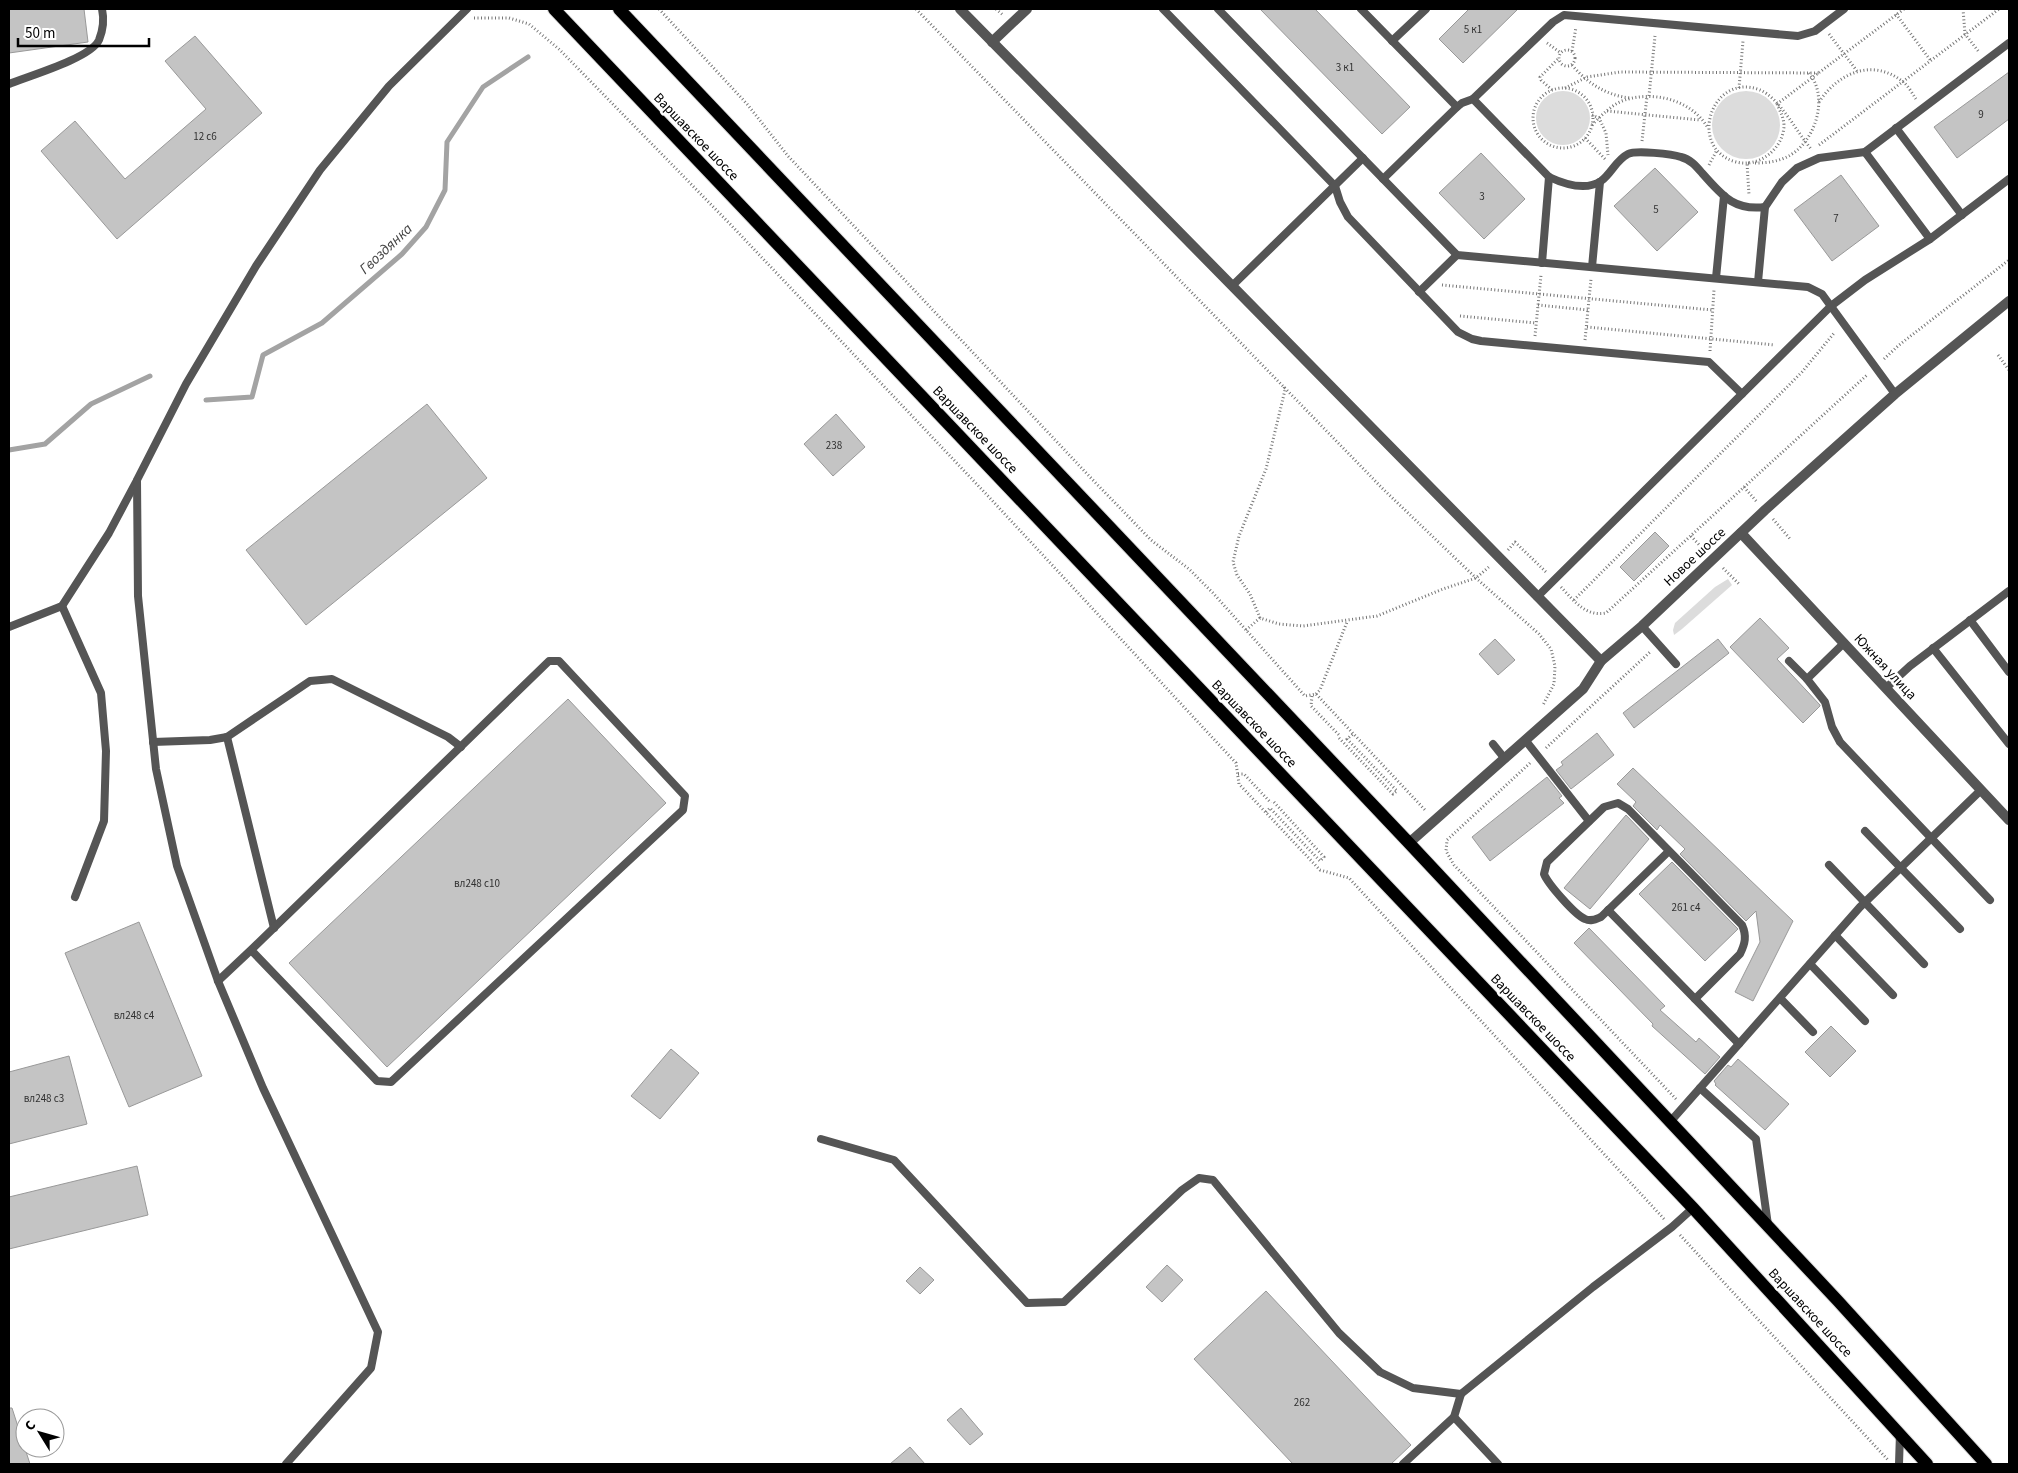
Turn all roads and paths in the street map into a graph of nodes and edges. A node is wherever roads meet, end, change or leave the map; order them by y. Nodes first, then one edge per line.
1 (102, 9) edge
2 (467, 9) edge
3 (554, 9) edge
4 (619, 9) edge
5 (659, 9) edge
6 (916, 9) edge
7 (960, 9) edge
8 (1027, 9) edge
9 (1163, 9) edge
10 (1218, 9) edge
11 (1361, 9) edge
12 (1426, 9) edge
13 (1844, 9) edge
14 (1904, 9) edge
15 (1964, 9) edge
16 (1999, 9) edge
17 (1896, 14) junction
18 (1578, 15) junction
19 (456, 18) junction
20 (1656, 22) junction
21 (1822, 25) junction
22 (1744, 31) junction
23 (1965, 34) junction
24 (1392, 41) junction
25 (992, 42) junction
26 (2009, 43) edge
27 (1572, 51) junction
28 (1844, 54) junction
29 (1559, 57) junction
30 (1930, 60) junction
31 (1985, 61) junction
32 (1572, 65) junction
33 (1651, 72) junction
34 (1857, 72) junction
35 (1740, 73) junction
36 (1809, 73) junction
37 (1819, 73) junction
38 (1812, 77) junction
39 (1585, 78) junction
40 (1903, 82) junction
41 (9, 84) edge
42 (1565, 88) junction
43 (1739, 88) junction
44 (1552, 90) junction
45 (1648, 96) junction
46 (1632, 98) junction
47 (1473, 99) junction
48 (1819, 102) junction
49 (1777, 104) junction
50 (1457, 107) junction
51 (1923, 108) junction
52 (1606, 111) junction
53 (1645, 114) junction
54 (1592, 115) junction
55 (1599, 118) junction
56 (1702, 120) junction
57 (1591, 126) junction
58 (1708, 128) junction
59 (1896, 128) junction
60 (1585, 138) junction
61 (1805, 141) junction
62 (1864, 152) junction
63 (1641, 153) junction
64 (1363, 158) junction
65 (1747, 163) junction
66 (1550, 178) junction
67 (1383, 179) junction
68 (2009, 179) edge
69 (1600, 182) junction
70 (1335, 186) junction
71 (1724, 196) junction
72 (1765, 207) junction
73 (1750, 208) junction
74 (1962, 215) junction
75 (1930, 239) junction
76 (1457, 255) junction
77 (2009, 260) edge
78 (1542, 263) junction
79 (1592, 267) junction
80 (1715, 278) junction
81 (1758, 282) junction
82 (1428, 284) junction
83 (1232, 286) junction
84 (1419, 292) junction
85 (1539, 294) junction
86 (1589, 299) junction
87 (2009, 300) edge
88 (1538, 305) junction
89 (1831, 306) junction
90 (1588, 310) junction
91 (1712, 310) junction
92 (1440, 314) junction
93 (1843, 322) junction
94 (1536, 323) junction
95 (1586, 327) junction
96 (1711, 339) junction
97 (1534, 346) junction
98 (1791, 346) junction
99 (1584, 351) junction
100 (1998, 355) dead end
101 (1709, 362) junction
102 (1876, 367) junction
103 (2009, 370) edge
104 (1283, 384) junction
105 (1742, 394) junction
106 (1896, 394) junction
107 (137, 480) junction
108 (1740, 533) junction
109 (1500, 559) junction
110 (1476, 578) junction
111 (1554, 580) junction
112 (2009, 591) edge
113 (1537, 597) junction
114 (1574, 600) junction
115 (62, 606) junction
116 (1260, 618) junction
117 (1970, 620) junction
118 (1347, 621) junction
119 (9, 626) edge
120 (1642, 626) junction
121 (1246, 630) junction
122 (1844, 643) junction
123 (1933, 648) junction
124 (1789, 661) dead end
125 (1600, 662) junction
126 (1676, 664) dead end
127 (2009, 672) edge
128 (1807, 680) junction
129 (1886, 688) junction
130 (1314, 695) junction
131 (1538, 712) dead end
132 (1353, 734) junction
133 (227, 737) junction
134 (1526, 741) junction
135 (153, 742) junction
136 (1493, 744) dead end
137 (2009, 744) edge
138 (461, 747) junction
139 (1506, 759) junction
140 (1238, 774) junction
141 (1982, 790) junction
142 (1434, 806) dead end
143 (1266, 812) junction
144 (2009, 820) edge
145 (1589, 821) junction
146 (1865, 830) dead end
147 (1932, 838) junction
148 (1409, 843) junction
149 (1669, 850) junction
150 (1829, 865) dead end
151 (1901, 868) junction
152 (75, 897) dead end
153 (1990, 900) dead end
154 (1865, 903) junction
155 (1608, 910) junction
156 (274, 928) junction
157 (1960, 929) dead end
158 (1835, 935) junction
159 (251, 950) junction
160 (1810, 964) junction
161 (1924, 964) dead end
162 (218, 981) junction
163 (1892, 995) dead end
164 (1694, 998) junction
165 (1780, 998) junction
166 (1865, 1021) dead end
167 (1814, 1032) dead end
168 (1739, 1044) junction
169 (1700, 1088) junction
170 (1670, 1122) junction
171 (821, 1139) dead end
172 (1693, 1208) junction
173 (1672, 1227) junction
174 (1768, 1227) junction
175 (1461, 1394) junction
176 (1454, 1417) junction
177 (1900, 1433) junction
178 (286, 1464) edge
179 (1403, 1464) edge
180 (1498, 1464) edge
181 (1891, 1464) edge
182 (1899, 1464) edge
183 (1928, 1464) edge
184 (1986, 1464) edge

1 - 41 lane
2 - 19 lane
3 - 172 main road, Варшавское шоссе
4 - 148 main road, Варшавское шоссе
5 - 121 path
6 - 104 path
7 - 25 street
8 - 25 street
9 - 70 lane
10 - 64 lane
11 - 24 lane
12 - 24 lane
13 - 21 lane
14 - 17 path
15 - 23 path
16 - 23 path
17 - 28 path
17 - 30 path
18 - 20 lane
18 - 27 path
18 - 47 lane
19 - 107 lane
19 - 140 path
20 - 22 lane
20 - 33 path
21 - 22 lane
21 - 28 path
22 - 35 path
23 - 30 path
23 - 31 path
24 - 50 lane
25 - 83 street
26 - 31 lane
27 - 29 path
27 - 32 path
28 - 34 path
28 - 37 path
29 - 32 path
29 - 44 path
30 - 40 path
31 - 51 lane
32 - 39 path
33 - 35 path
33 - 39 path
33 - 45 path
34 - 40 path
34 - 48 path
35 - 36 path
35 - 43 path
36 - 37 path
36 - 38 path
37 - 38 path
38 - 48 path
38 - 49 path
39 - 42 path
39 - 46 path
40 - 51 path
40 - 61 path
42 - 44 path
42 - 54 path
43 - 49 path
43 - 58 path
44 - 60 path
45 - 46 path
45 - 53 path
45 - 56 path
46 - 52 path
47 - 50 lane
47 - 66 lane
48 - 61 path
49 - 61 path
49 - 65 path
50 - 67 lane
51 - 59 lane
52 - 53 path
52 - 55 path
53 - 56 path
53 - 63 path
54 - 55 path
54 - 57 path
55 - 57 path
55 - 60 path
56 - 58 path
57 - 60 path
58 - 65 path
59 - 62 lane
59 - 74 lane
61 - 65 path
62 - 72 lane
62 - 75 lane
63 - 69 lane
63 - 71 lane
64 - 67 lane
64 - 70 lane
65 - 73 path
66 - 69 lane
66 - 78 lane
67 - 76 lane
68 - 74 lane
69 - 79 lane
70 - 83 lane
70 - 84 lane
71 - 73 lane
71 - 80 lane
72 - 73 lane
72 - 81 lane
74 - 75 lane
75 - 89 lane
76 - 78 lane
76 - 82 lane
77 - 102 path
78 - 79 lane
78 - 85 path
79 - 80 lane
79 - 86 path
80 - 81 lane
80 - 91 path
81 - 89 lane
82 - 84 lane
82 - 85 path
83 - 109 street
84 - 92 lane
85 - 86 path
85 - 88 path
86 - 90 path
86 - 91 path
87 - 106 street, Новое шоссе
88 - 90 path
88 - 94 path
89 - 93 lane
89 - 98 lane
90 - 95 path
91 - 96 path
92 - 94 path
92 - 97 lane
93 - 102 lane
93 - 114 path
94 - 97 path
95 - 96 path
95 - 99 path
96 - 98 path
96 - 101 path
97 - 99 lane
98 - 105 lane
99 - 101 lane
100 - 103 path
101 - 105 lane
102 - 106 lane
102 - 114 path
104 - 110 path
104 - 116 path
105 - 111 lane
106 - 108 street, Новое шоссе
107 - 115 lane
107 - 135 lane
108 - 120 street, Новое шоссе
108 - 122 street, Южная улица
109 - 110 path
109 - 111 path
109 - 113 street
110 - 118 path
110 - 131 path
111 - 113 lane
111 - 114 path
112 - 117 lane
113 - 125 street
115 - 119 lane
115 - 152 lane
116 - 118 path
116 - 121 path
117 - 123 lane
117 - 127 lane
118 - 130 path
120 - 125 street, Новое шоссе
120 - 126 lane
121 - 130 path
122 - 128 lane
122 - 129 street, Южная улица
123 - 129 lane
123 - 137 lane
124 - 128 lane
125 - 134 street, Новое шоссе
128 - 147 lane
129 - 141 street, Южная улица
130 - 132 path
130 - 132 path
132 - 142 path
133 - 135 lane
133 - 138 lane
133 - 156 lane
134 - 139 street, Новое шоссе
134 - 145 lane
135 - 162 lane
136 - 139 lane
138 - 156 lane
138 - 159 lane
139 - 148 street, Новое шоссе
140 - 143 path
140 - 143 path
141 - 144 street, Южная улица
141 - 147 lane
143 - 173 path
145 - 149 lane
145 - 155 lane
146 - 151 lane
147 - 151 lane
147 - 153 lane
148 - 170 main road, Варшавское шоссе
149 - 155 lane
149 - 164 lane
150 - 154 lane
151 - 154 lane
151 - 157 lane
154 - 158 lane
154 - 161 lane
155 - 164 lane
156 - 159 lane
158 - 160 lane
158 - 163 lane
159 - 162 lane
160 - 165 lane
160 - 166 lane
162 - 178 lane
164 - 168 lane
165 - 167 lane
165 - 168 lane
168 - 169 lane
169 - 170 lane
169 - 174 lane
170 - 174 main road, Варшавское шоссе
171 - 175 lane
172 - 173 lane
172 - 177 main road, Варшавское шоссе
173 - 175 lane
173 - 181 path
174 - 184 main road, Варшавское шоссе
175 - 176 lane
176 - 179 lane
176 - 180 lane
177 - 182 lane
177 - 183 main road, Варшавское шоссе

